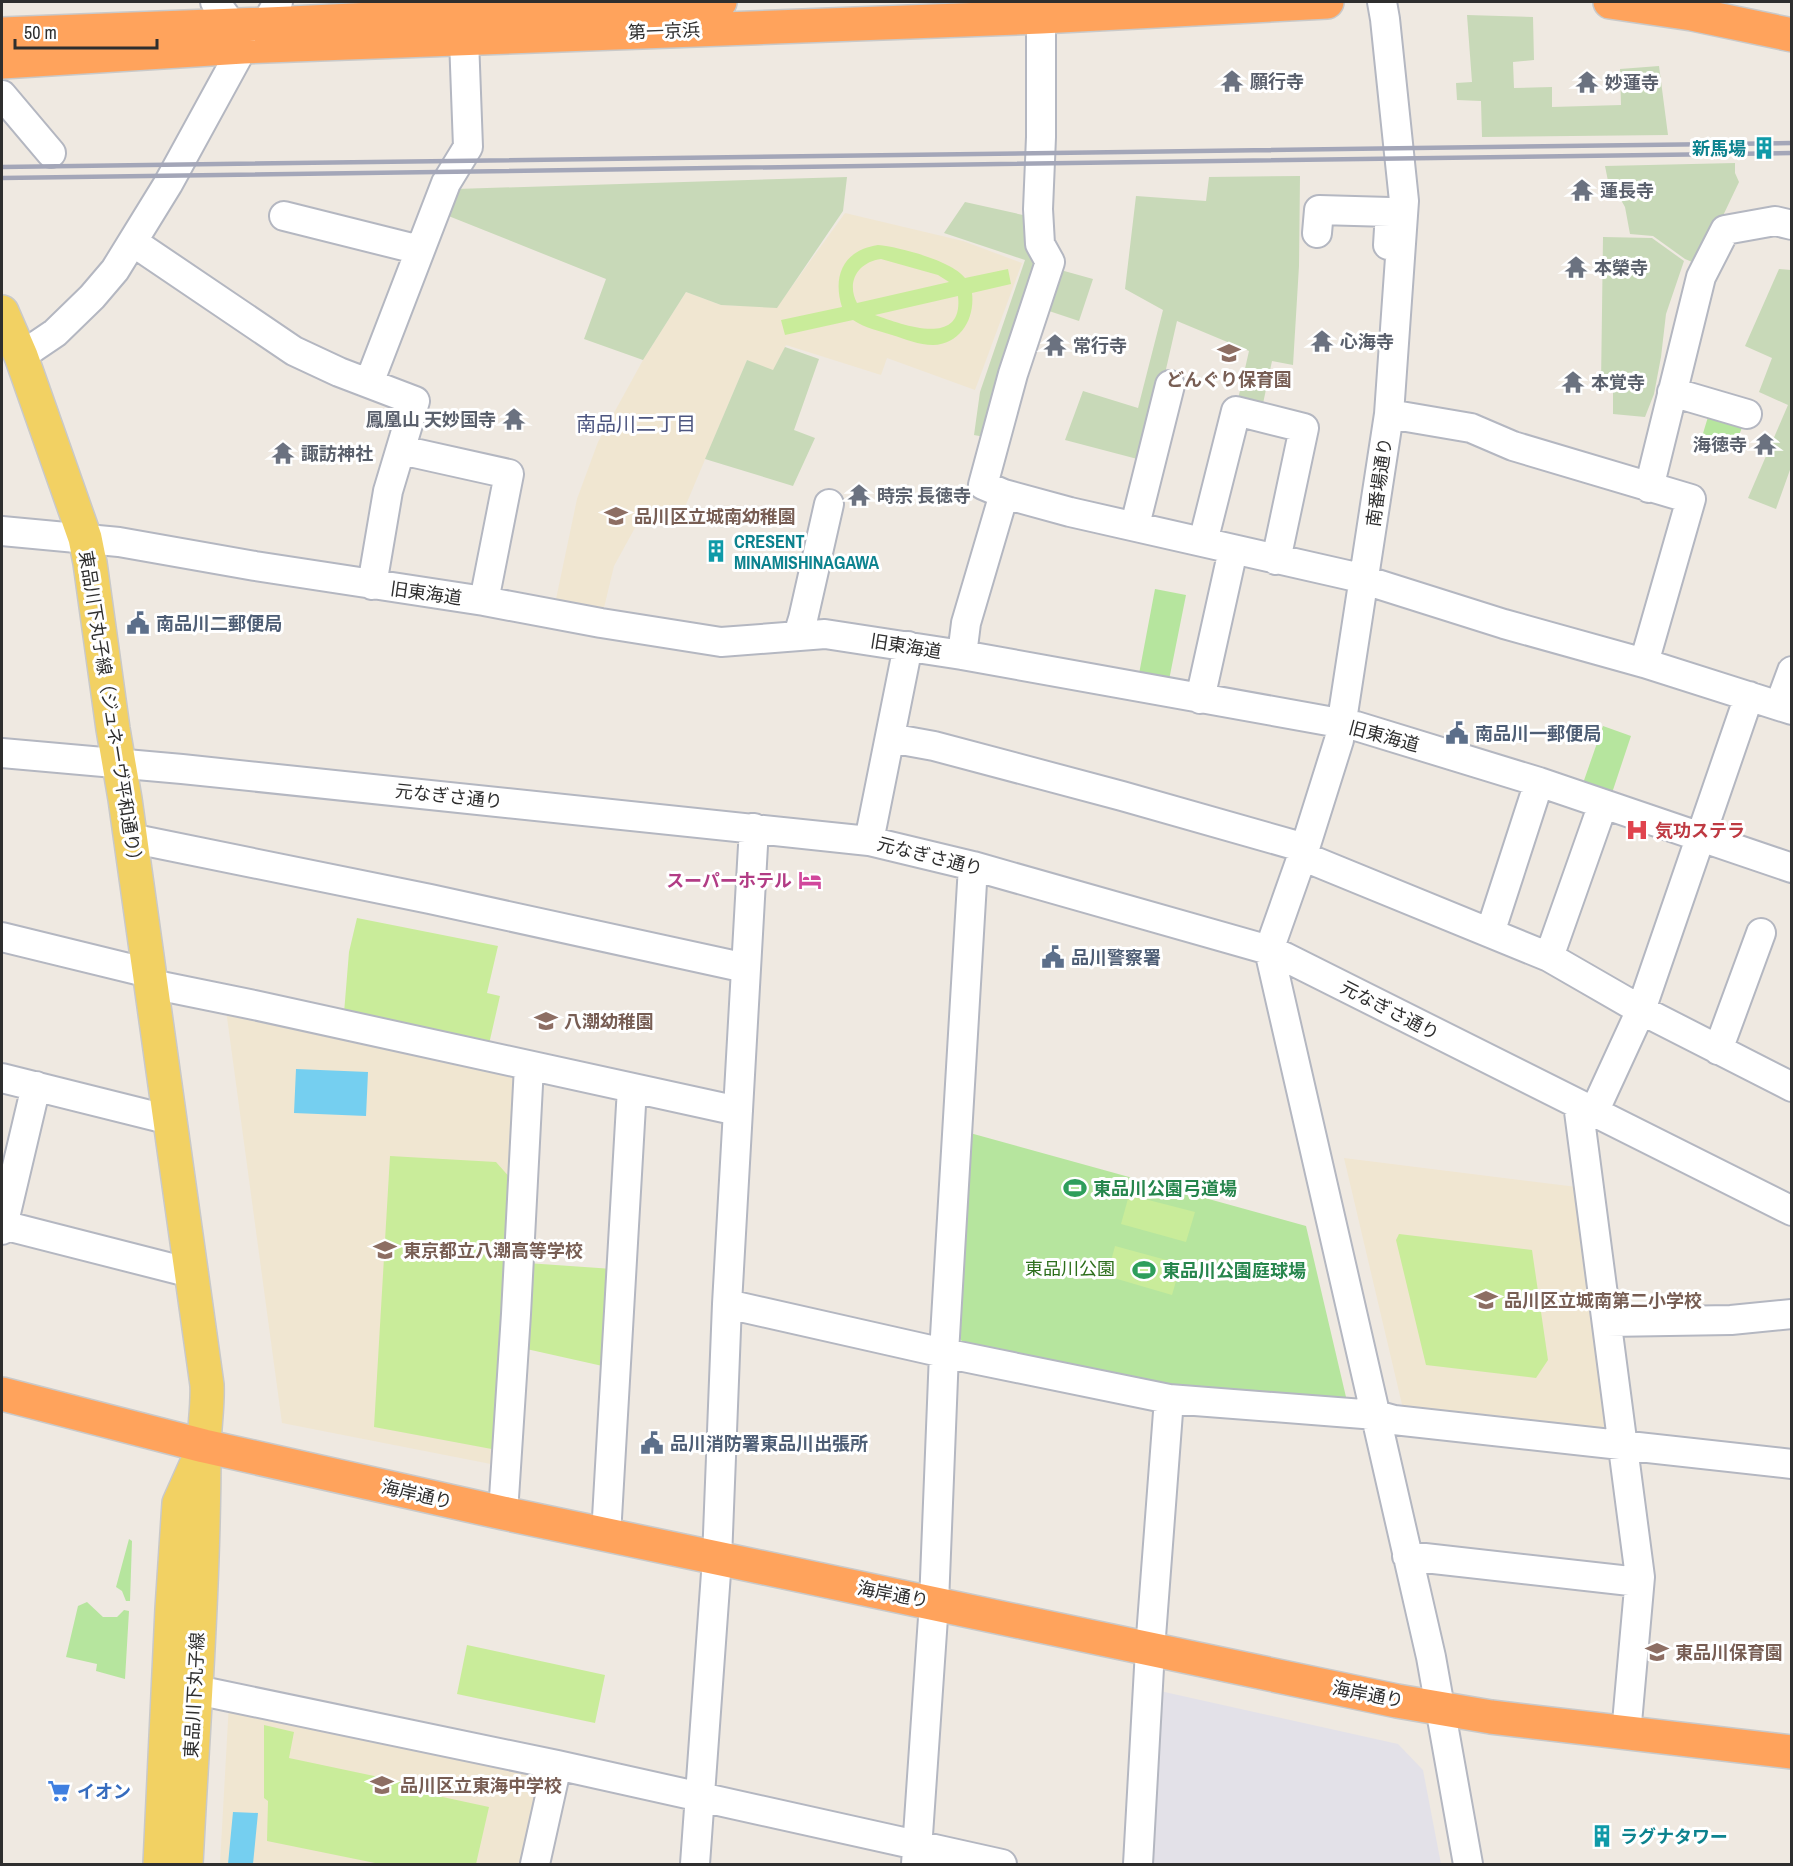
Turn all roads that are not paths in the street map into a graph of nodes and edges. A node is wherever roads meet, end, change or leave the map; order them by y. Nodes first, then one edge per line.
1 (720, 2) edge
2 (1327, 2) edge
3 (1382, 2) edge
4 (1610, 2) edge
5 (659, 3) edge
6 (527, 7) edge
7 (272, 13) edge
8 (1041, 16) junction
9 (230, 24) edge
10 (2, 34) edge
11 (1791, 35) edge
12 (464, 39) junction
13 (2, 62) edge
14 (2, 95) edge
15 (51, 153) dead end
16 (284, 216) dead end
17 (1791, 225) edge
18 (1317, 233) dead end
19 (133, 242) junction
20 (1402, 249) junction
21 (420, 250) junction
22 (2, 312) edge
23 (21, 356) junction
24 (369, 383) junction
25 (1170, 385) dead end
26 (1672, 392) junction
27 (1389, 414) junction
28 (1747, 414) dead end
29 (401, 450) junction
30 (1649, 488) junction
31 (1004, 494) junction
32 (829, 504) dead end
33 (1135, 525) junction
34 (2, 531) edge
35 (85, 538) junction
36 (1203, 542) junction
37 (1233, 550) junction
38 (1276, 560) junction
39 (1365, 580) junction
40 (372, 585) junction
41 (484, 602) junction
42 (798, 635) junction
43 (908, 646) junction
44 (962, 655) junction
45 (1644, 663) junction
46 (1791, 671) edge
47 (1749, 696) junction
48 (1200, 699) junction
49 (1785, 708) edge
50 (1341, 724) junction
51 (890, 738) junction
52 (2, 753) edge
53 (119, 764) junction
54 (1539, 782) junction
55 (1603, 804) junction
56 (754, 828) junction
57 (1702, 836) junction
58 (130, 838) junction
59 (869, 841) junction
60 (1303, 852) junction
61 (973, 866) junction
62 (1791, 868) edge
63 (1490, 933) junction
64 (1761, 933) dead end
65 (2, 936) edge
66 (1269, 951) junction
67 (1549, 957) junction
68 (746, 969) junction
69 (150, 979) junction
70 (1641, 1010) junction
71 (1718, 1050) junction
72 (529, 1066) junction
73 (2, 1078) edge
74 (36, 1086) junction
75 (1791, 1087) edge
76 (632, 1088) junction
77 (1586, 1108) junction
78 (738, 1111) junction
79 (170, 1120) junction
80 (1759, 1194) junction
81 (1791, 1201) edge
82 (1791, 1210) edge
83 (2, 1228) edge
84 (191, 1273) junction
85 (727, 1304) junction
86 (1791, 1314) edge
87 (1607, 1322) junction
88 (944, 1353) junction
89 (2, 1394) edge
90 (1169, 1399) junction
91 (1376, 1415) junction
92 (1622, 1445) junction
93 (204, 1446) junction
94 (1791, 1464) edge
95 (503, 1513) junction
96 (204, 1526) junction
97 (606, 1535) junction
98 (175, 1549) junction
99 (1407, 1556) junction
100 (717, 1559) junction
101 (1639, 1582) junction
102 (934, 1603) junction
103 (185, 1610) junction
104 (1150, 1650) junction
105 (211, 1693) junction
106 (1439, 1708) junction
107 (1626, 1734) junction
108 (1791, 1752) edge
109 (557, 1765) junction
110 (698, 1797) junction
111 (916, 1855) edge
112 (140, 1864) edge
113 (160, 1864) edge
114 (186, 1864) edge
115 (202, 1864) edge
116 (535, 1864) edge
117 (694, 1864) edge
118 (1002, 1864) edge
119 (1138, 1864) edge
120 (1468, 1864) edge

1 - 5 highway, 第一京浜
2 - 8 highway, 第一京浜
3 - 20 street, 南番場通り
4 - 11 highway
5 - 6 highway, 第一京浜
6 - 7 highway, 第一京浜
7 - 9 highway, 第一京浜
8 - 12 highway, 第一京浜
8 - 31 street
9 - 10 highway, 第一京浜
9 - 12 highway, 第一京浜
9 - 13 highway, 第一京浜
9 - 19 street
12 - 21 street
14 - 15 street
16 - 21 street
17 - 26 street
18 - 20 street
19 - 23 street
19 - 24 street
20 - 27 street, 南番場通り
21 - 24 street
22 - 23 main road, 東品川下丸子線（ジュネーヴ平和通り）
23 - 35 main road, 東品川下丸子線（ジュネーヴ平和通り）
24 - 29 street
25 - 33 street
26 - 28 street
26 - 30 street
27 - 30 street
27 - 39 street, 南番場通り
29 - 40 street
29 - 41 street
30 - 45 street
31 - 33 street
31 - 44 street
32 - 42 street
33 - 36 street
34 - 35 street, 旧東海道
35 - 40 street, 旧東海道
35 - 53 main road, 東品川下丸子線（ジュネーヴ平和通り）
36 - 37 street
36 - 38 street
37 - 38 street
37 - 48 street
38 - 39 street
39 - 45 street
39 - 50 street, 南番場通り
40 - 41 street, 旧東海道
41 - 42 street, 旧東海道
42 - 43 street, 旧東海道
43 - 44 street, 旧東海道
43 - 51 street
44 - 48 street, 旧東海道
45 - 47 street
46 - 49 street
47 - 49 street
47 - 57 street
48 - 50 street, 旧東海道
50 - 54 street, 旧東海道
50 - 60 street, 南番場通り
51 - 59 street
51 - 60 street
52 - 53 street, 元なぎさ通り
53 - 56 street, 元なぎさ通り
53 - 58 main road, 東品川下丸子線（ジュネーヴ平和通り）
54 - 55 street, 旧東海道
54 - 63 street
55 - 57 street, 旧東海道
55 - 67 street
56 - 59 street, 元なぎさ通り
56 - 68 street
57 - 62 street, 旧東海道
57 - 70 street
58 - 68 street
58 - 69 main road, 東品川下丸子線（ジュネーヴ平和通り）
59 - 61 street, 元なぎさ通り
60 - 63 street
60 - 66 street, 南番場通り
61 - 66 street, 元なぎさ通り
61 - 88 street
63 - 67 street
64 - 71 street
65 - 69 street
66 - 77 street, 元なぎさ通り
66 - 91 street
67 - 70 street
68 - 78 street
69 - 72 street
69 - 79 main road, 東品川下丸子線（ジュネーヴ平和通り）
70 - 71 street
70 - 77 street
71 - 75 street
72 - 76 street
72 - 95 street
73 - 74 street
74 - 79 street
74 - 83 street
76 - 78 street
76 - 97 street
77 - 80 street, 元なぎさ通り
77 - 87 street
78 - 85 street
79 - 84 main road, 東品川下丸子線（ジュネーヴ平和通り）
80 - 81 street
80 - 82 street, 元なぎさ通り
83 - 84 street
84 - 93 main road
85 - 88 street
85 - 100 street
86 - 87 street
87 - 92 street
88 - 90 street
88 - 102 street
89 - 93 highway, 海岸通り
90 - 91 street
90 - 104 street
91 - 92 street
91 - 99 street
92 - 94 street
92 - 101 street
93 - 95 highway, 海岸通り
93 - 96 main road
93 - 98 main road
95 - 97 highway, 海岸通り
96 - 103 main road, 東品川下丸子線
96 - 105 main road
97 - 100 highway, 海岸通り
98 - 103 main road, 東品川下丸子線
98 - 112 main road
99 - 101 street
99 - 106 street
100 - 102 highway, 海岸通り
100 - 110 street
101 - 107 street
102 - 104 highway, 海岸通り
102 - 111 street
103 - 113 main road, 東品川下丸子線
103 - 114 main road, 東品川下丸子線
104 - 106 highway, 海岸通り
104 - 119 street
105 - 109 street
105 - 115 main road
106 - 107 highway, 海岸通り
106 - 120 street
107 - 108 highway, 海岸通り
109 - 110 street
109 - 116 street
110 - 111 street
110 - 117 street
111 - 118 street

